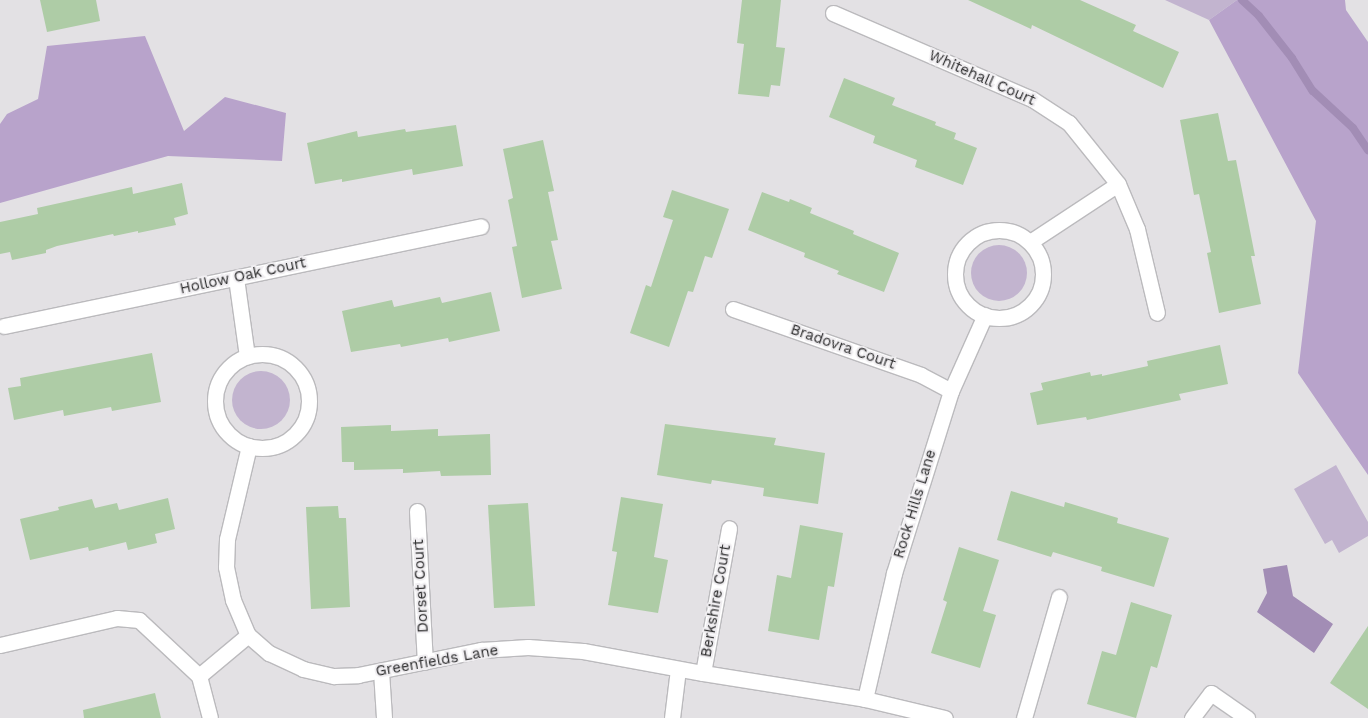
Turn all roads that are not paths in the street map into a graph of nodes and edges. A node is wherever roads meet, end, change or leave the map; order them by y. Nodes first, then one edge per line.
1 (833, 13) dead end
2 (1118, 184) junction
3 (481, 226) dead end
4 (1030, 242) junction
5 (236, 278) junction
6 (732, 309) dead end
7 (1157, 313) dead end
8 (985, 315) junction
9 (4, 326) dead end
10 (247, 356) junction
11 (950, 392) junction
12 (249, 446) junction
13 (417, 511) dead end
14 (729, 528) dead end
15 (1059, 597) dead end
16 (248, 635) junction
17 (0, 645) edge
18 (425, 662) junction
19 (678, 669) junction
20 (381, 671) junction
21 (703, 674) junction
22 (199, 676) junction
23 (865, 699) junction
24 (210, 718) edge
25 (384, 718) edge
26 (672, 718) edge
27 (946, 718) edge
28 (1024, 718) edge
29 (1192, 718) edge
30 (1247, 718) edge

1 - 2 lane, Whitehall Court
2 - 4 lane
2 - 7 lane, Whitehall Court
3 - 5 lane, Hollow Oak Court
4 - 8 lane
4 - 8 lane
5 - 9 lane, Hollow Oak Court
5 - 10 lane
6 - 11 lane, Bradovra Court
8 - 11 lane, Rock Hills Lane
10 - 12 lane
10 - 12 lane
11 - 23 lane, Rock Hills Lane
12 - 16 lane, Greenfields Lane
13 - 18 lane, Dorset Court
14 - 21 lane, Berkshire Court
15 - 28 lane
16 - 20 lane, Greenfields Lane
16 - 22 lane
17 - 22 lane
18 - 19 lane, Greenfields Lane
18 - 20 lane, Greenfields Lane
19 - 21 lane, Greenfields Lane
19 - 26 lane
20 - 25 lane
21 - 23 lane, Greenfields Lane
22 - 24 lane
23 - 27 lane, Greenfields Lane
29 - 30 lane

